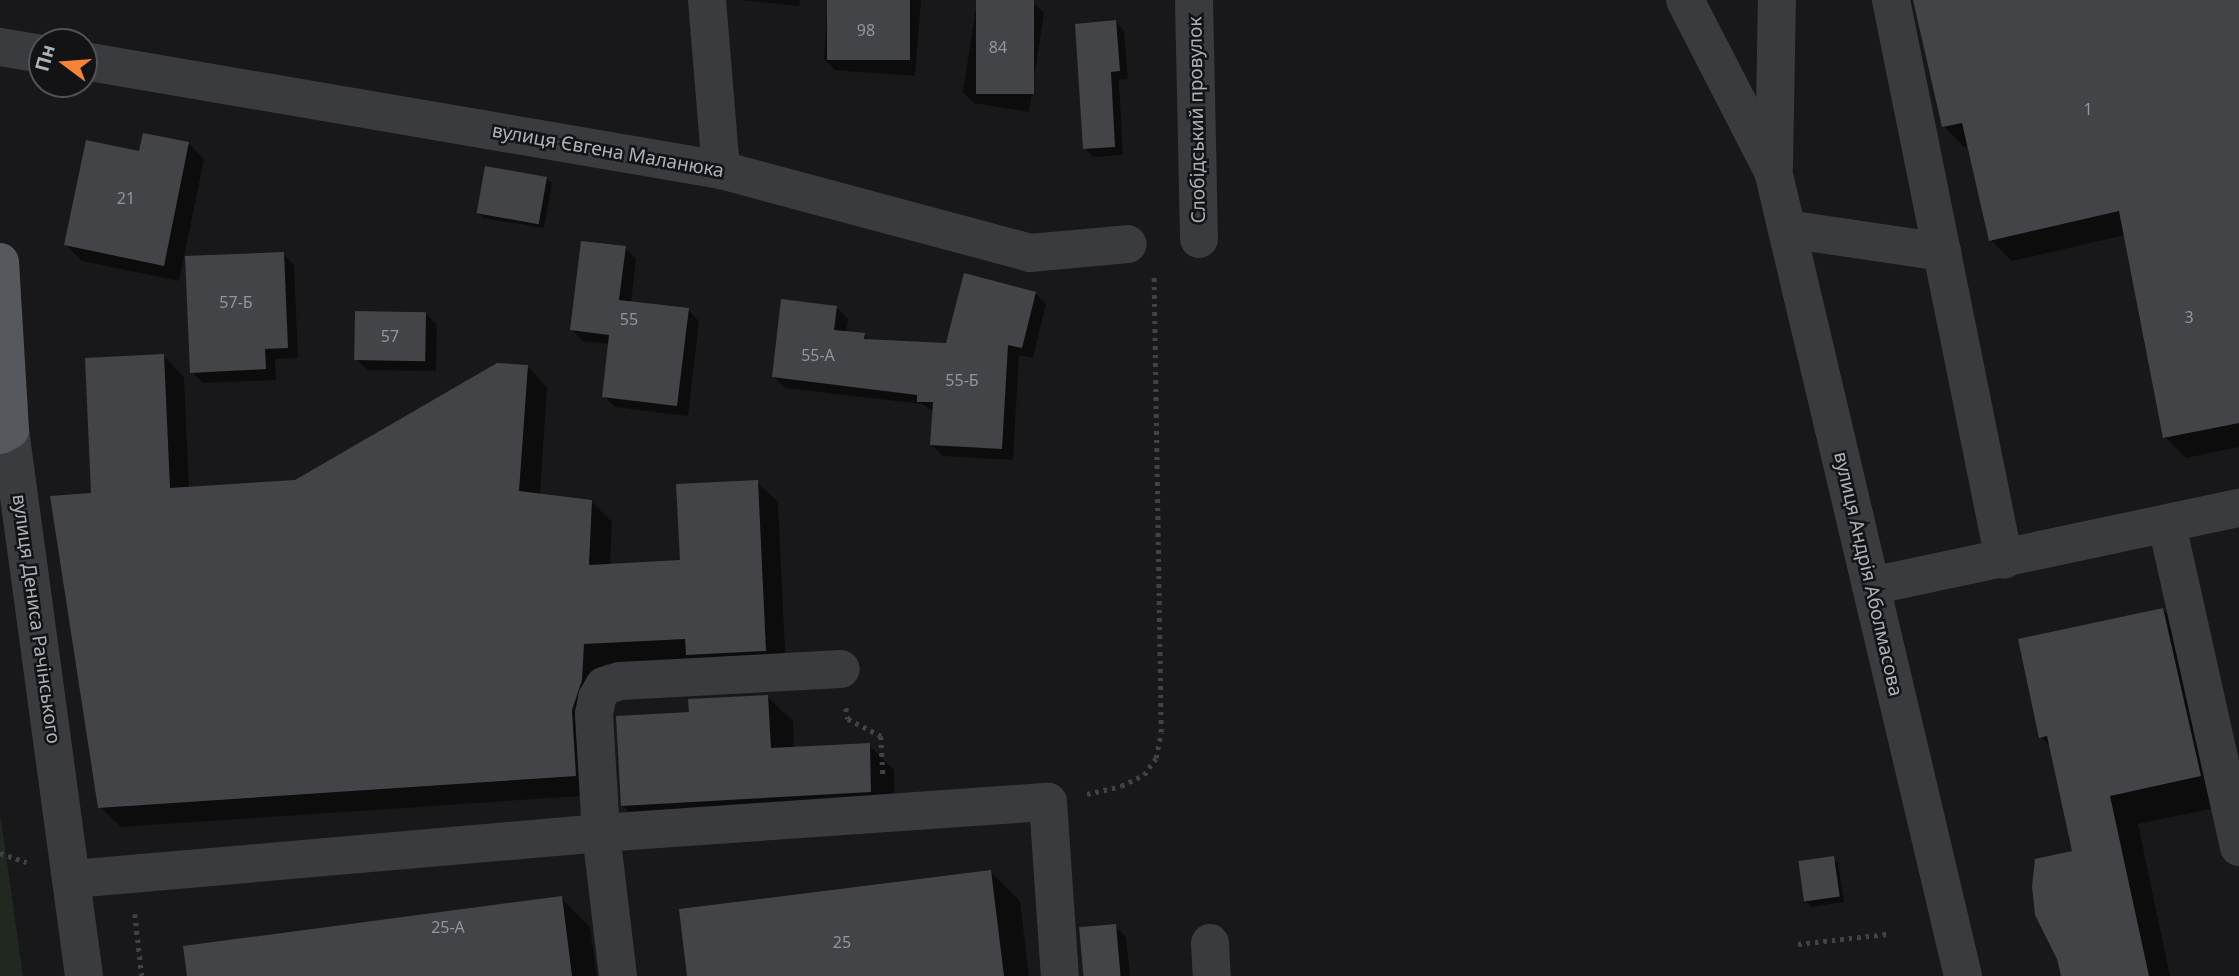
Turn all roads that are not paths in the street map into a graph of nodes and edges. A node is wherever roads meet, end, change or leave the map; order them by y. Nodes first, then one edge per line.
1 (707, 0) edge
2 (1194, 0) edge
3 (1685, 0) edge
4 (1777, 0) edge
5 (1891, 0) edge
6 (0, 47) edge
7 (28, 52) edge
8 (98, 63) edge
9 (721, 170) junction
10 (1773, 171) junction
11 (1787, 229) junction
12 (1199, 239) dead end
13 (1128, 244) road end
14 (1942, 252) junction
15 (0, 262) edge
16 (5, 433) edge
17 (2239, 509) edge
18 (2166, 525) junction
19 (2004, 560) junction
20 (1871, 586) junction
21 (841, 669) road end
22 (601, 833) junction
23 (2239, 847) edge
24 (73, 879) junction
25 (84, 976) edge
26 (618, 976) edge
27 (1060, 976) edge
28 (1963, 976) edge

1 - 9 street
2 - 12 street, Слобідський провулок
3 - 10 street, вулиця Андрія Аболмасова
4 - 10 street, вулиця Андрія Аболмасова
5 - 14 street
6 - 7 street
8 - 9 street, вулиця Євгена Маланюка
9 - 13 street, вулиця Євгена Маланюка
10 - 11 street, вулиця Андрія Аболмасова
11 - 14 street
11 - 20 street, вулиця Андрія Аболмасова
14 - 19 street
15 - 16 main road, вулиця Дениса Рачінського
16 - 24 street, вулиця Дениса Рачінського
17 - 18 street
18 - 19 street
18 - 23 street
19 - 20 street
20 - 28 street, вулиця Андрія Аболмасова
21 - 22 street
22 - 24 street
22 - 26 street
22 - 27 street
24 - 25 street, вулиця Дениса Рачінського

